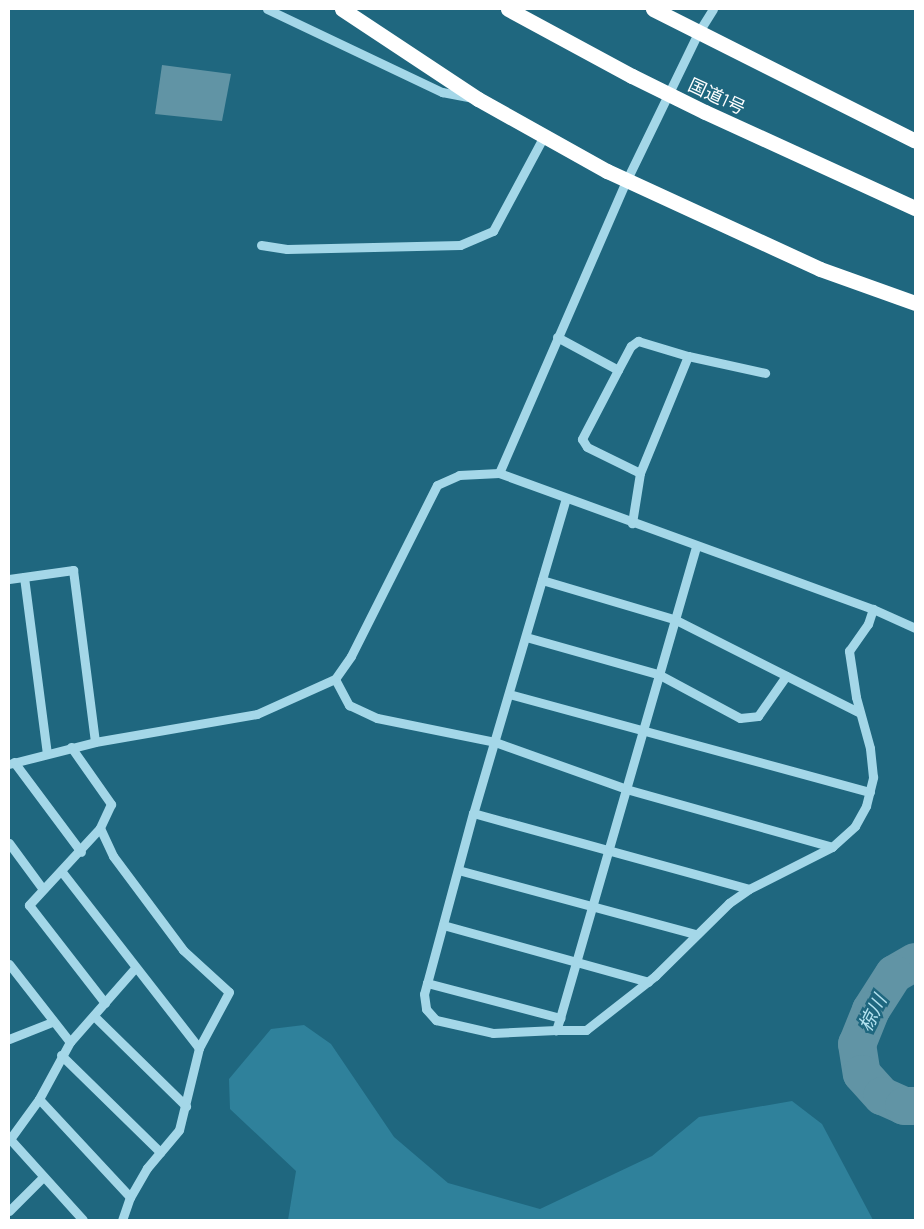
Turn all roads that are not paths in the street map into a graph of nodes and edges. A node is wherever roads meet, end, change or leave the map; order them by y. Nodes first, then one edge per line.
1 (267, 9) edge
2 (342, 9) edge
3 (508, 9) edge
4 (654, 9) edge
5 (713, 9) edge
6 (698, 33) junction
7 (478, 99) junction
8 (544, 136) junction
9 (915, 141) edge
10 (626, 181) junction
11 (915, 208) edge
12 (261, 245) dead end
13 (915, 303) edge
14 (556, 337) junction
15 (688, 356) junction
16 (618, 370) junction
17 (766, 373) dead end
18 (499, 473) junction
19 (640, 473) junction
20 (566, 498) junction
21 (632, 522) junction
22 (696, 546) junction
23 (24, 577) junction
24 (9, 579) edge
25 (542, 580) junction
26 (873, 609) junction
27 (674, 619) junction
28 (915, 628) edge
29 (526, 637) junction
30 (658, 674) junction
31 (786, 676) junction
32 (335, 679) junction
33 (509, 694) junction
34 (860, 713) junction
35 (642, 730) junction
36 (95, 742) junction
37 (495, 742) junction
38 (71, 747) junction
39 (47, 753) junction
40 (12, 763) edge
41 (626, 790) junction
42 (870, 792) junction
43 (473, 813) junction
44 (100, 828) junction
45 (9, 843) edge
46 (832, 847) junction
47 (609, 851) junction
48 (81, 852) junction
49 (458, 870) junction
50 (62, 872) junction
51 (42, 888) junction
52 (749, 889) junction
53 (593, 906) junction
54 (443, 925) junction
55 (696, 934) junction
56 (577, 962) junction
57 (9, 964) edge
58 (135, 968) junction
59 (648, 982) junction
60 (427, 983) junction
61 (105, 1004) junction
62 (94, 1016) junction
63 (560, 1018) junction
64 (52, 1022) junction
65 (556, 1030) junction
66 (9, 1039) edge
67 (70, 1042) junction
68 (198, 1048) junction
69 (61, 1055) junction
70 (39, 1099) junction
71 (186, 1106) junction
72 (9, 1138) edge
73 (160, 1152) junction
74 (43, 1177) junction
75 (130, 1197) junction
76 (9, 1211) edge
77 (83, 1220) edge
78 (122, 1220) edge

1 - 7 street
2 - 7 highway
3 - 11 highway, 国道1号, bridge
4 - 6 highway
5 - 6 street
6 - 9 highway
6 - 10 street
7 - 8 highway
8 - 10 highway
8 - 12 street
10 - 13 highway
10 - 14 street
14 - 16 street
14 - 18 street
15 - 16 street
15 - 17 street
15 - 19 street
16 - 19 street
18 - 20 street
18 - 32 street
19 - 21 street
20 - 21 street
20 - 25 street
21 - 22 street
22 - 26 street
22 - 27 street
23 - 24 street
23 - 36 street
23 - 39 street
25 - 27 street
25 - 29 street
26 - 28 street
26 - 34 street
27 - 30 street
27 - 31 street
29 - 30 street
29 - 33 street
30 - 31 street
30 - 35 street
31 - 34 street
32 - 36 street
32 - 37 street
33 - 35 street
33 - 37 street
34 - 42 street
35 - 41 street
35 - 42 street
36 - 38 street
37 - 41 street
37 - 43 street
38 - 39 street
38 - 44 street
39 - 40 street
40 - 48 street
41 - 46 street
41 - 47 street
42 - 46 street
43 - 47 street
43 - 49 street
44 - 48 street
44 - 68 street
45 - 51 street
46 - 52 street
47 - 52 street
47 - 53 street
48 - 50 street
49 - 53 street
49 - 54 street
50 - 51 street
50 - 58 street
51 - 61 street
52 - 55 street
53 - 55 street
53 - 56 street
54 - 56 street
54 - 60 street
55 - 59 street
56 - 59 street
56 - 63 street
57 - 64 street
58 - 61 street
58 - 68 street
59 - 65 street
60 - 63 street
60 - 65 street
61 - 62 street
62 - 67 street
62 - 71 street
63 - 65 street
64 - 66 street
64 - 67 street
67 - 69 street
68 - 71 street
69 - 70 street
69 - 73 street
70 - 72 street
70 - 75 street
71 - 73 street
72 - 74 street
73 - 75 street
74 - 76 street
74 - 77 street
75 - 78 street

